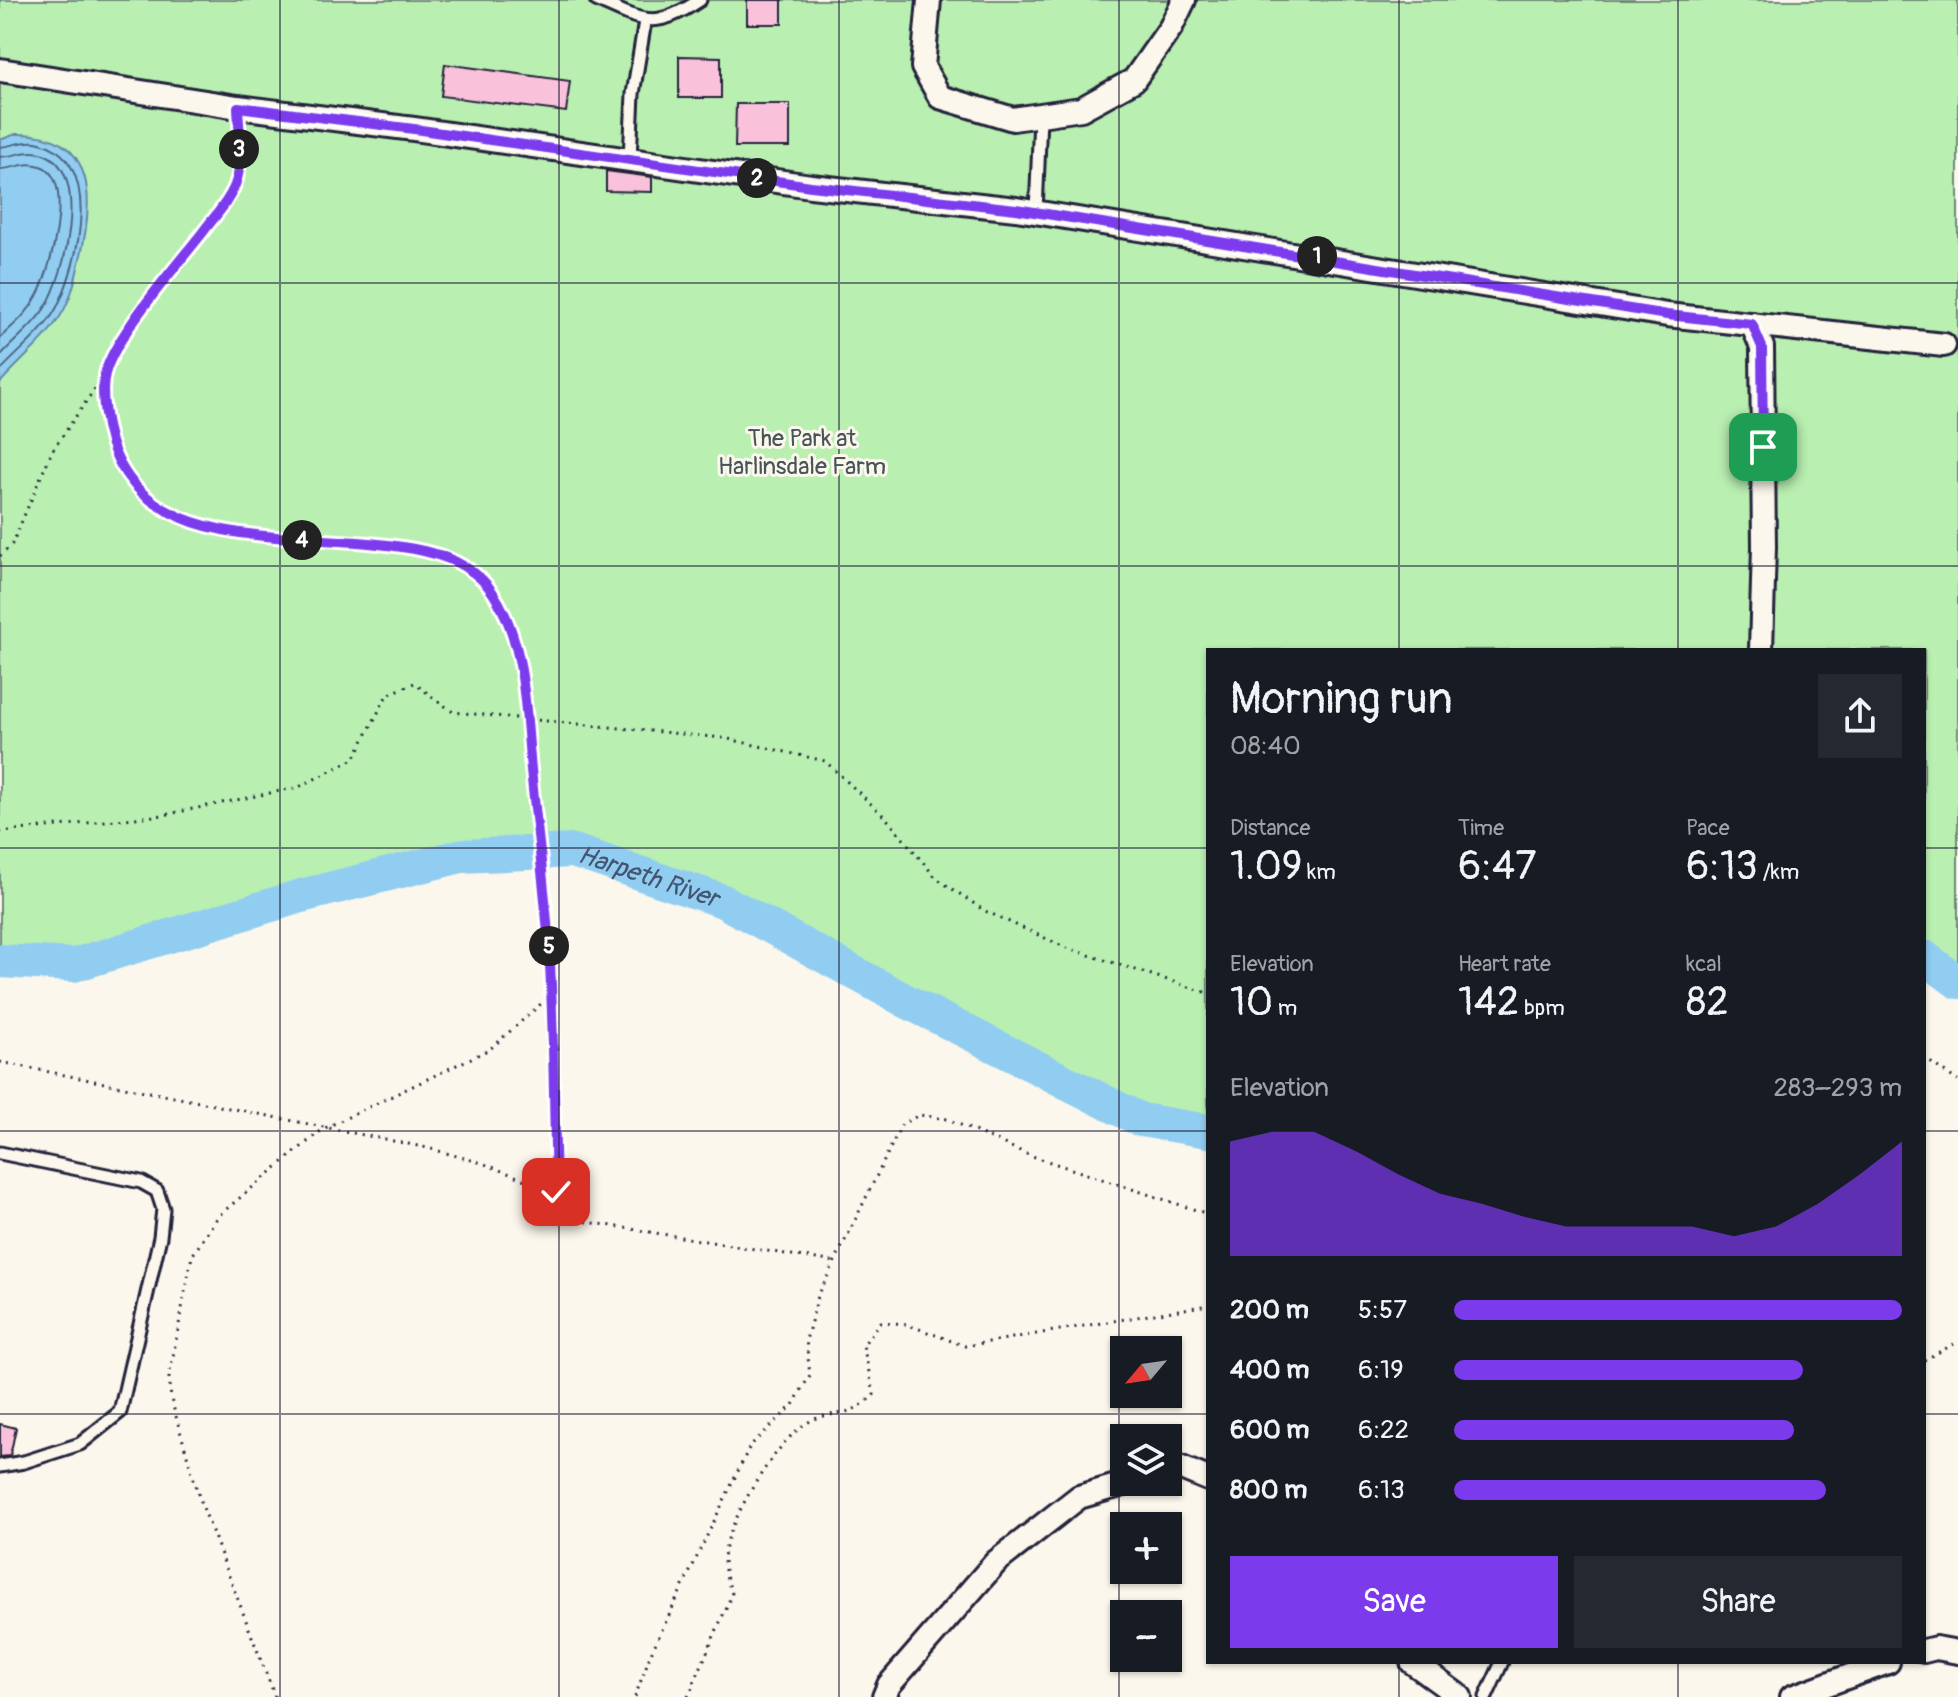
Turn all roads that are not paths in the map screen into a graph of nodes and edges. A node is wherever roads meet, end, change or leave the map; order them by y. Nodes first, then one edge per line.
1 (596, 0) edge
2 (700, 0) edge
3 (929, 0) edge
4 (1184, 0) edge
5 (645, 21) junction
6 (0, 70) edge
7 (1040, 117) junction
8 (630, 159) junction
9 (1036, 212) junction
10 (1752, 324) junction
11 (1944, 345) dead end
12 (1761, 648) edge
13 (0, 1153) edge
14 (0, 1466) edge
15 (1182, 1468) edge
16 (1206, 1478) edge
17 (1110, 1488) edge
18 (1926, 1650) edge
19 (1958, 1652) edge
20 (1415, 1664) edge
21 (1501, 1664) edge
22 (1883, 1664) edge
23 (884, 1697) edge
24 (1460, 1697) edge
25 (1486, 1697) edge
26 (1792, 1697) edge

1 - 5 lane
2 - 5 lane
3 - 7 street
4 - 7 street
5 - 8 lane
6 - 8 street
7 - 9 lane
8 - 9 street
9 - 10 street
10 - 11 street
10 - 12 street
13 - 14 lane
15 - 16 street
17 - 23 street
18 - 19 street
20 - 24 street
21 - 25 lane
22 - 26 street

